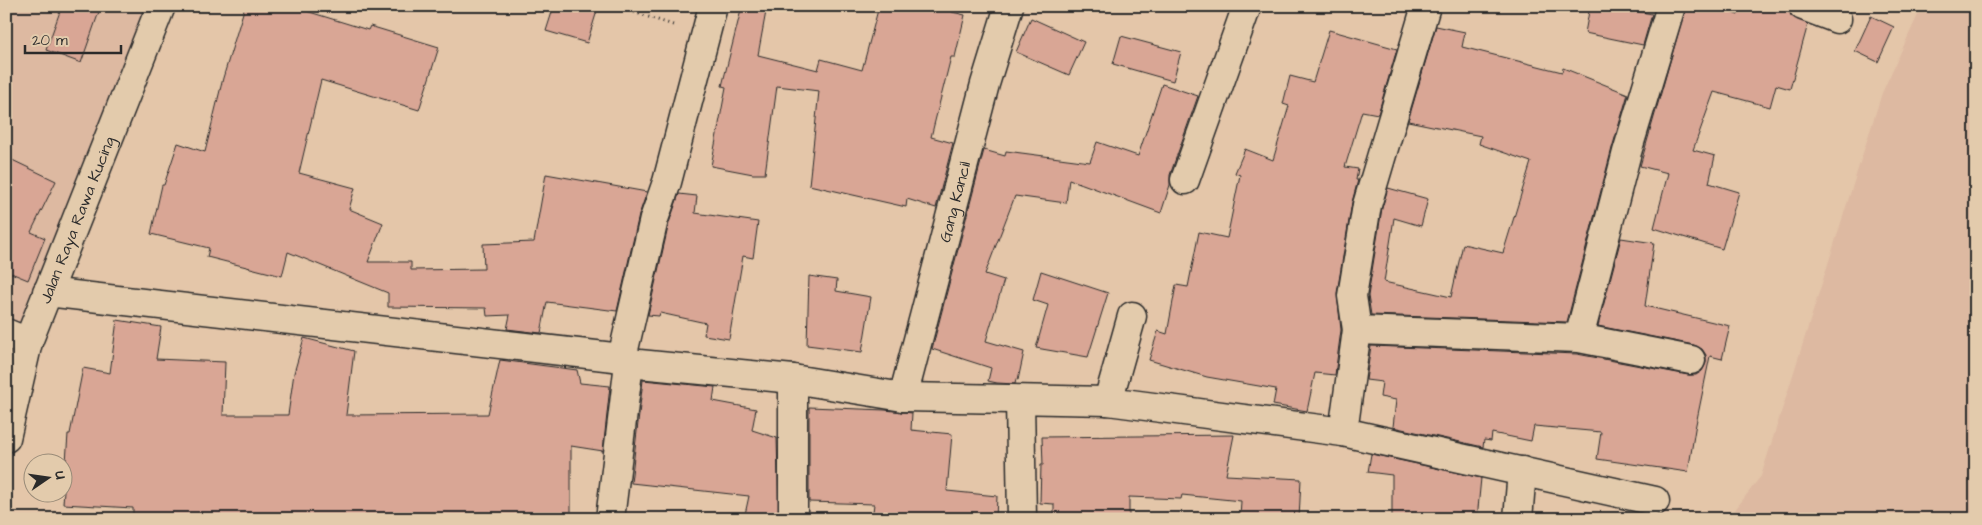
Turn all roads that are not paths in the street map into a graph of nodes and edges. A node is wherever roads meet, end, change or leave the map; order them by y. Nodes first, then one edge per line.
1 (161, 6) edge
2 (713, 6) edge
3 (1009, 6) edge
4 (1247, 6) edge
5 (1426, 6) edge
6 (1671, 6) edge
7 (1803, 6) edge
8 (1837, 19) dead end
9 (1185, 180) dead end
10 (47, 292) junction
11 (1132, 316) dead end
12 (1357, 330) junction
13 (17, 337) edge
14 (1579, 338) junction
15 (1692, 360) dead end
16 (625, 361) junction
17 (793, 379) junction
18 (903, 397) junction
19 (1020, 400) junction
20 (1108, 401) junction
21 (1343, 432) junction
22 (6, 438) edge
23 (1522, 471) junction
24 (1655, 501) dead end
25 (793, 514) dead end
26 (610, 519) edge
27 (1022, 519) edge
28 (1518, 519) edge

1 - 10 street, Jalan Raya Rawa Kucing
2 - 16 street
3 - 18 street, Gang Kancil
4 - 9 street
5 - 12 street
6 - 14 street
7 - 8 street
10 - 13 street, Jalan Raya Rawa Kucing
10 - 16 street
11 - 20 street
12 - 14 street
12 - 21 street
13 - 22 street, Jalan Raya Rawa Kucing
14 - 15 street
16 - 17 street
16 - 26 street
17 - 18 street
17 - 25 street
18 - 19 street
19 - 20 street
19 - 27 street
20 - 21 street
21 - 23 street
23 - 24 street
23 - 28 street

